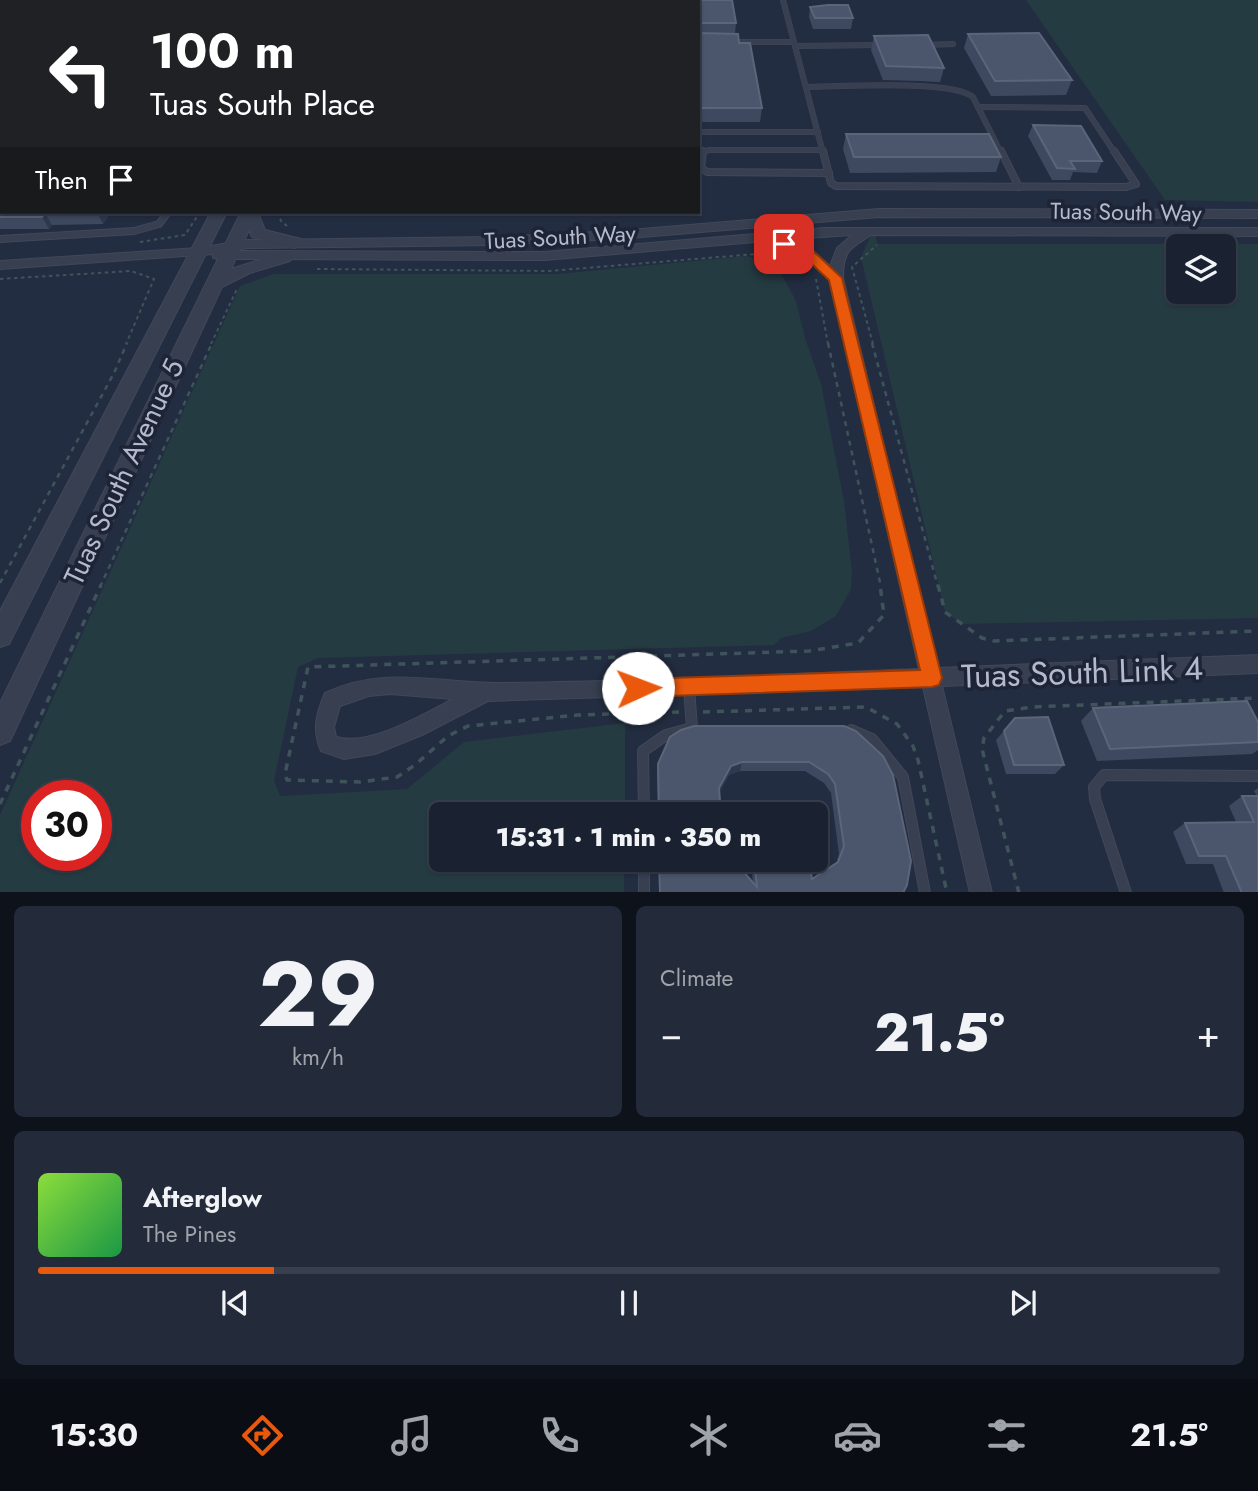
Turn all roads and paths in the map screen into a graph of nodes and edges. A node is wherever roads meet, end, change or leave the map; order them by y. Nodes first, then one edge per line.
1 (783, 0) edge
2 (726, 41) edge
3 (795, 44) junction
4 (953, 44) dead end
5 (887, 45) edge
6 (913, 45) edge
7 (806, 87) junction
8 (978, 107) junction
9 (700, 132) edge
10 (818, 132) junction
11 (823, 150) junction
12 (700, 158) edge
13 (700, 165) edge
14 (829, 173) junction
15 (1019, 187) junction
16 (166, 214) edge
17 (199, 214) edge
18 (218, 214) edge
19 (248, 214) edge
20 (250, 214) edge
21 (279, 214) edge
22 (1258, 214) edge
23 (281, 220) dead end
24 (873, 231) junction
25 (1258, 232) edge
26 (187, 233) dead end
27 (0, 239) edge
28 (757, 239) junction
29 (289, 250) junction
30 (229, 251) junction
31 (198, 252) junction
32 (775, 253) dead end
33 (861, 257) dead end
34 (0, 265) edge
35 (306, 269) dead end
36 (815, 272) dead end
37 (836, 278) junction
38 (0, 279) edge
39 (241, 281) dead end
40 (214, 284) junction
41 (0, 583) edge
42 (1258, 631) edge
43 (0, 636) edge
44 (1258, 664) edge
45 (932, 678) junction
46 (688, 687) junction
47 (486, 692) junction
48 (1258, 698) edge
49 (691, 712) junction
50 (692, 728) junction
51 (706, 728) edge
52 (844, 728) edge
53 (0, 732) edge
54 (1258, 776) edge
55 (644, 802) edge
56 (0, 804) edge
57 (644, 872) edge
58 (644, 892) edge
59 (925, 892) edge
60 (947, 892) edge
61 (981, 892) edge
62 (1019, 892) edge
63 (1126, 892) edge

1 - 3 lane
2 - 3 lane
3 - 5 lane
3 - 7 lane
4 - 6 lane
7 - 8 lane
7 - 10 lane
8 - 15 lane
8 - 15 lane
9 - 10 lane
10 - 11 lane
11 - 12 lane
11 - 14 lane
13 - 14 lane
14 - 15 lane
16 - 27 lane
17 - 26 path
18 - 31 street, Tuas South Avenue 5
19 - 30 street, Tuas South Avenue 5
20 - 29 street
21 - 23 path
22 - 29 street, Tuas South Way
24 - 25 street, Tuas South Way
24 - 28 street, Tuas South Way
24 - 37 street
28 - 29 street, Tuas South Way
28 - 37 street
29 - 30 street, Tuas South Way
29 - 40 street
30 - 31 street, Tuas South Way
30 - 40 street, Tuas South Avenue 5
31 - 34 street, Tuas South Way
31 - 43 street, Tuas South Avenue 5
32 - 35 path
33 - 42 path
36 - 49 path
37 - 45 street
38 - 41 path
39 - 56 path
40 - 53 street, Tuas South Avenue 5
44 - 45 street, Tuas South Link 4
45 - 46 street, Tuas South Link 4
45 - 61 street
46 - 47 street, Tuas South Link 4
46 - 49 lane
47 - 47 street, Tuas South Link 4
48 - 62 path
49 - 50 lane
49 - 60 path
50 - 51 lane
50 - 55 lane
52 - 59 lane
54 - 63 lane
57 - 58 lane

